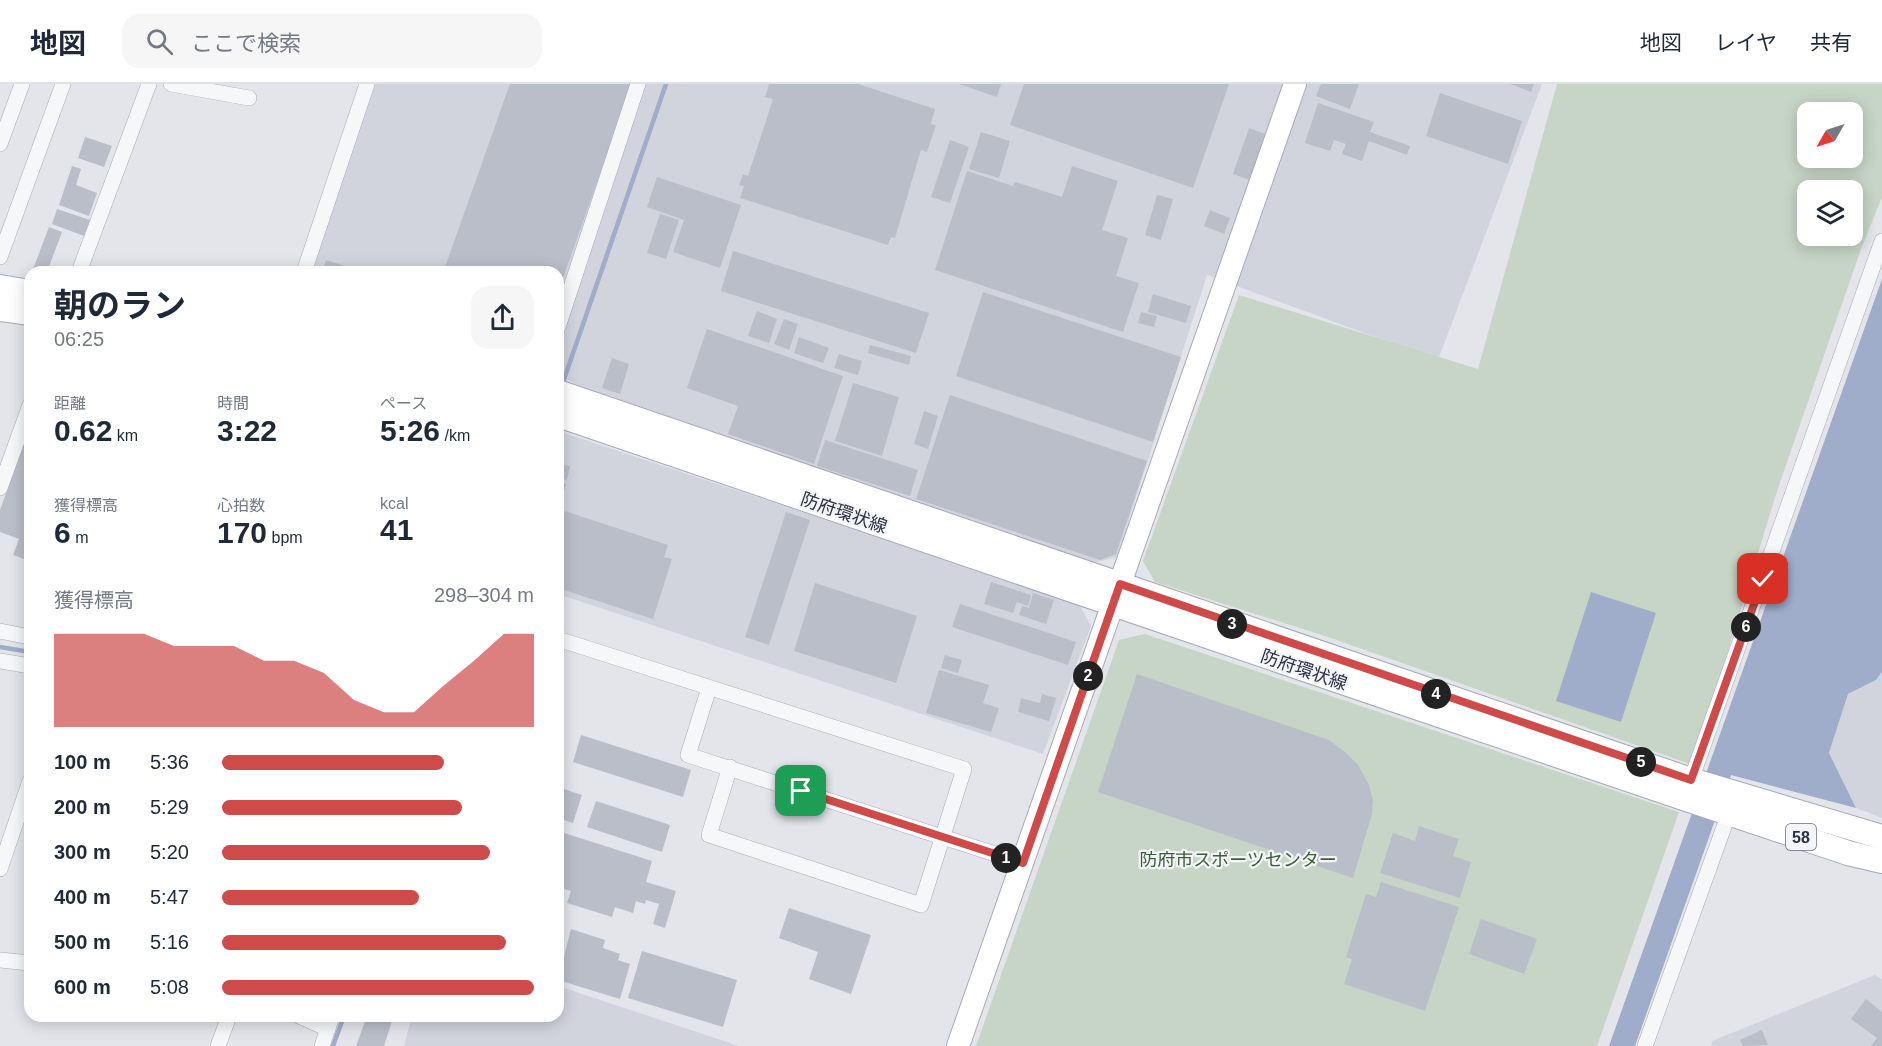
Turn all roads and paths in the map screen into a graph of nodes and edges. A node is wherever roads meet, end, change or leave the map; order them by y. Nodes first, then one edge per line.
1 (22, 84) edge
2 (63, 84) edge
3 (149, 84) edge
4 (171, 84) edge
5 (367, 84) edge
6 (638, 84) edge
7 (1295, 84) edge
8 (249, 98) dead end
9 (0, 144) edge
10 (1882, 241) edge
11 (0, 257) edge
12 (82, 266) edge
13 (306, 266) edge
14 (0, 287) edge
15 (24, 291) edge
16 (0, 309) edge
17 (564, 309) edge
18 (24, 312) edge
19 (564, 394) edge
20 (564, 417) edge
21 (24, 422) edge
22 (0, 488) edge
23 (1116, 595) junction
24 (0, 631) edge
25 (24, 636) edge
26 (564, 641) edge
27 (0, 661) edge
28 (24, 665) edge
29 (709, 688) junction
30 (730, 767) junction
31 (1685, 788) junction
32 (24, 799) edge
33 (1727, 805) junction
34 (1882, 837) edge
35 (943, 838) junction
36 (1882, 861) edge
37 (1023, 863) junction
38 (0, 869) edge
39 (0, 960) edge
40 (24, 962) edge
41 (227, 1022) edge
42 (330, 1022) edge
43 (218, 1046) edge
44 (322, 1046) edge
45 (958, 1046) edge
46 (1645, 1046) edge

1 - 9 street
2 - 11 street
3 - 12 street
4 - 8 street
5 - 13 street
6 - 17 street
7 - 23 street
10 - 31 street
14 - 15 main road
16 - 18 main road
19 - 23 main road, 防府環状線 / 58
20 - 23 main road, 防府環状線 / 58
21 - 22 street
23 - 31 main road, 防府環状線 / 58
23 - 37 street
24 - 25 street
26 - 29 street
27 - 28 street
29 - 30 street
29 - 35 street
30 - 35 street
30 - 35 street
31 - 33 main road, 防府環状線 / 58
32 - 38 street
33 - 34 main road, 防府環状線 / 58
33 - 36 main road, 防府環状線 / 58
33 - 46 street
35 - 37 street
37 - 45 street
39 - 40 street
41 - 43 street
42 - 44 street

